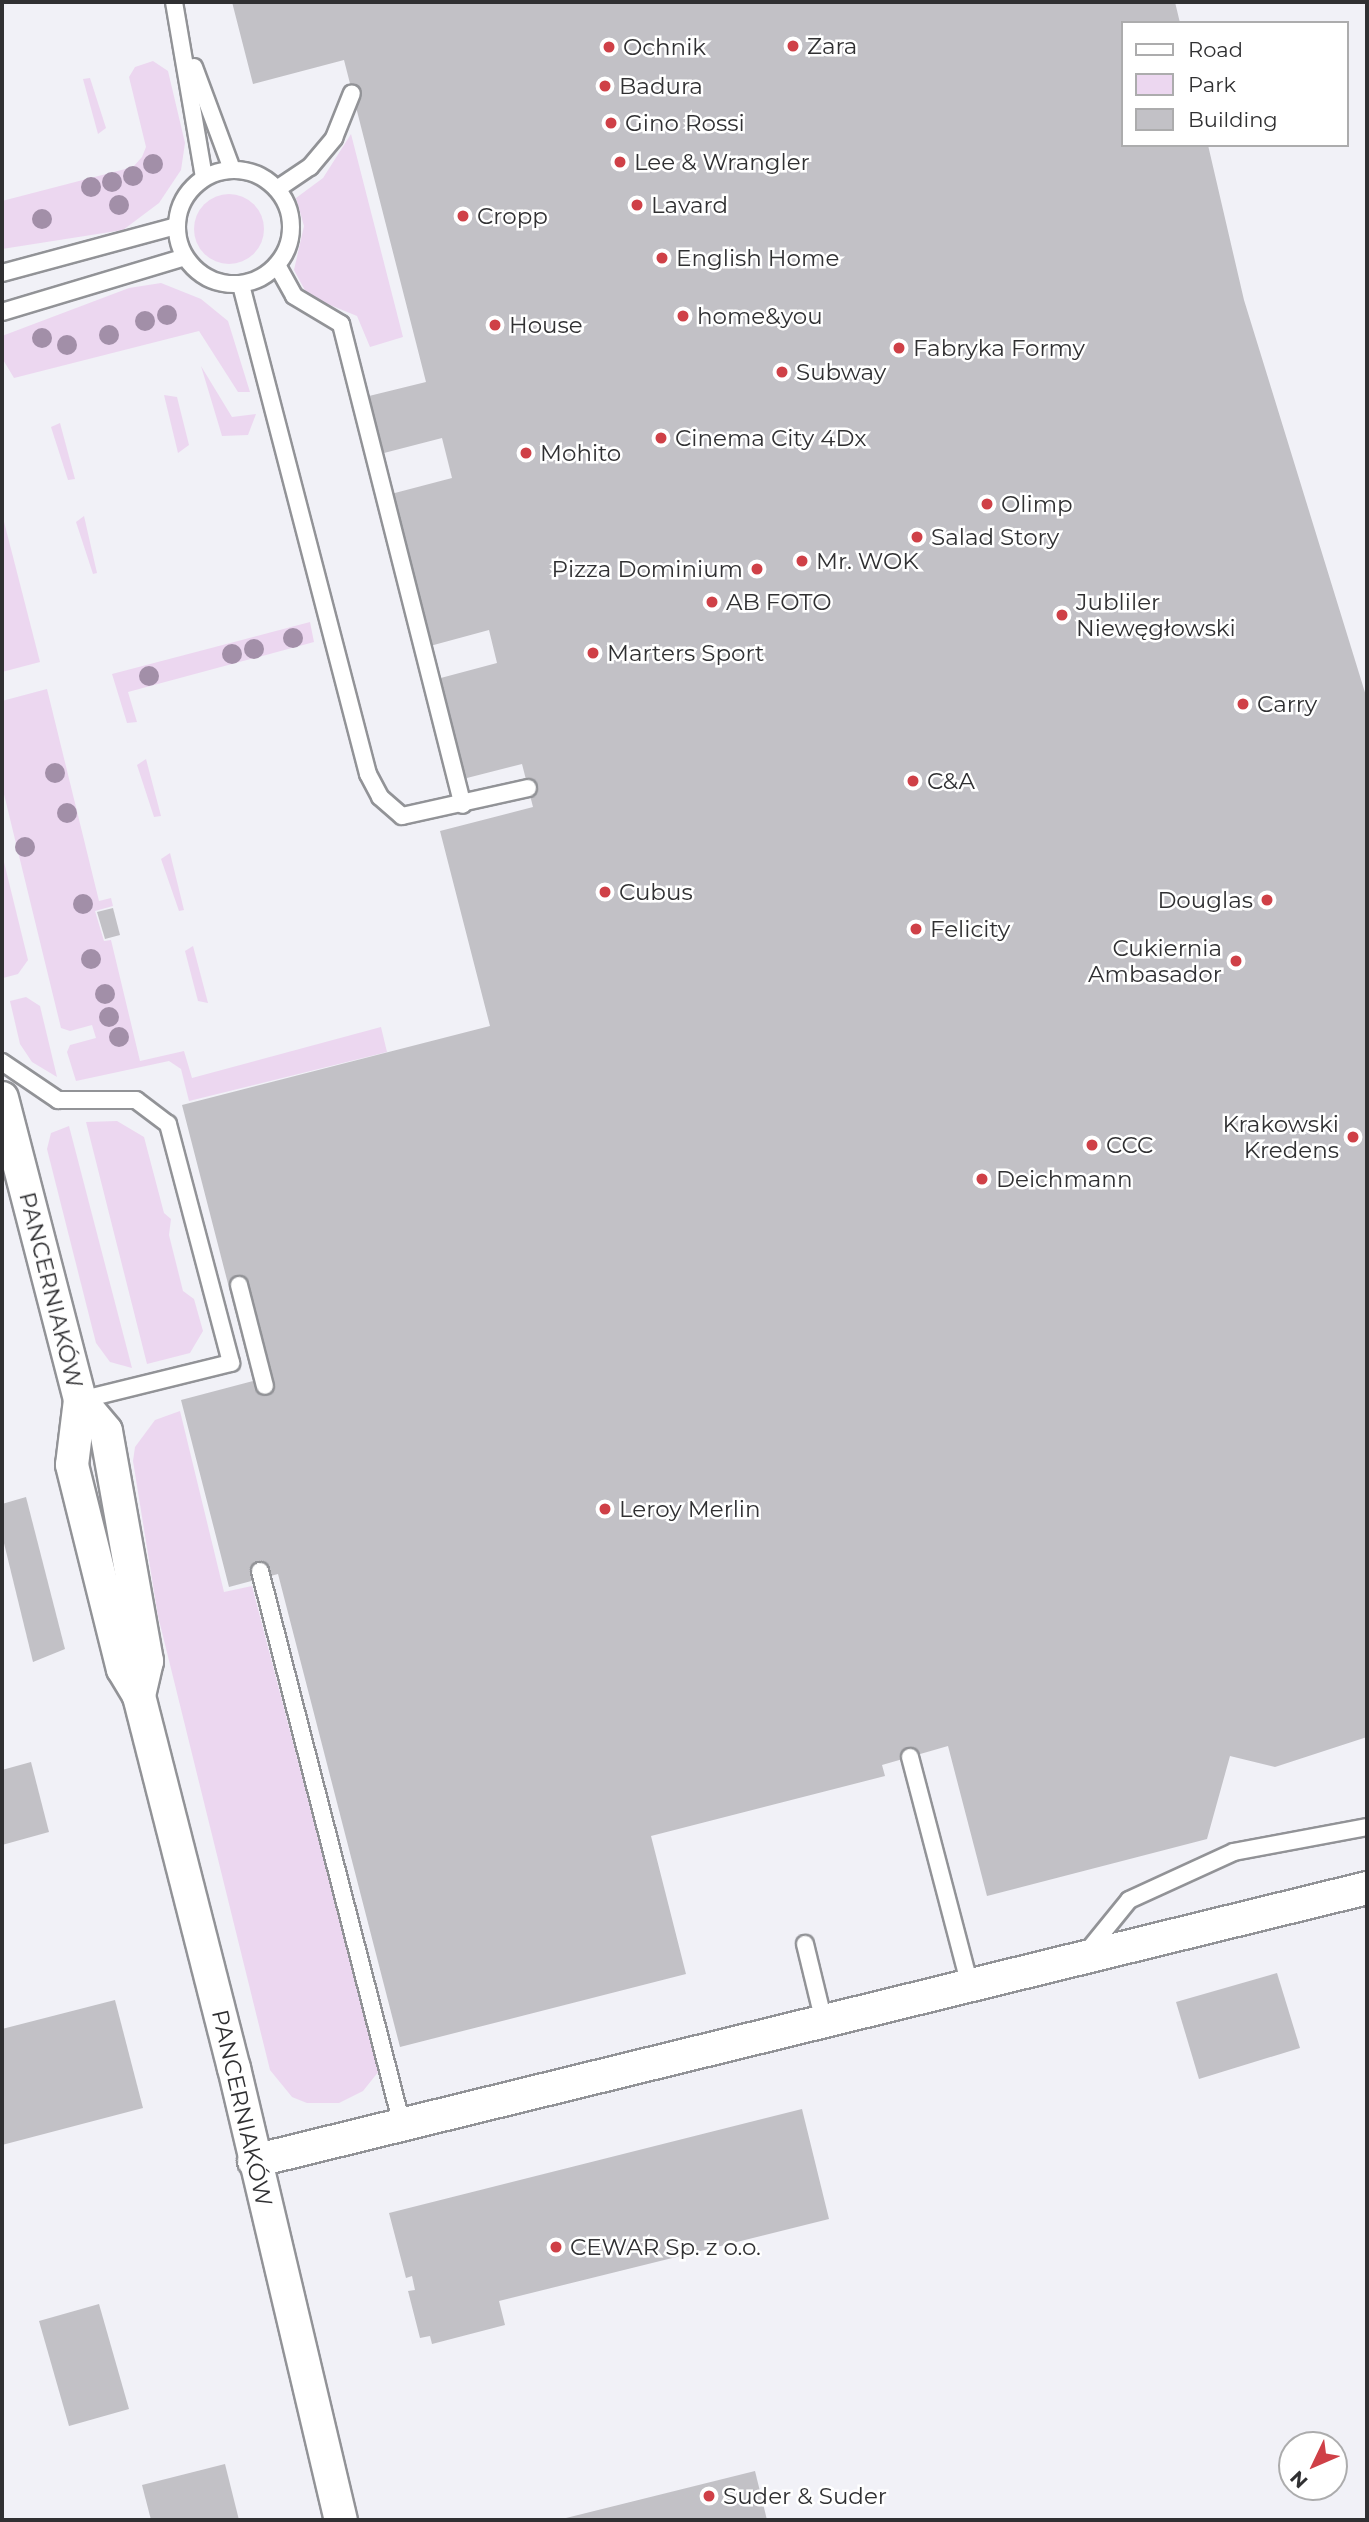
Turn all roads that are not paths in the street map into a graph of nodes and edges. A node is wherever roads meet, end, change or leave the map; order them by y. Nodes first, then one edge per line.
1 (174, 2) edge
2 (182, 35) junction
3 (352, 93) dead end
4 (232, 169) junction
5 (204, 177) junction
6 (278, 189) junction
7 (176, 226) junction
8 (185, 257) junction
9 (277, 265) junction
10 (2, 273) edge
11 (241, 285) junction
12 (2, 312) edge
13 (528, 789) dead end
14 (463, 805) junction
15 (2, 1062) edge
16 (2, 1098) edge
17 (239, 1285) dead end
18 (265, 1386) dead end
19 (80, 1400) junction
20 (260, 1571) dead end
21 (910, 1757) dead end
22 (1367, 1827) edge
23 (1367, 1888) edge
24 (805, 1944) dead end
25 (1085, 1955) junction
26 (969, 1982) junction
27 (823, 2018) junction
28 (401, 2121) junction
29 (254, 2161) junction
30 (341, 2520) edge

1 - 2 lane
2 - 4 lane
2 - 5 lane
3 - 6 lane
4 - 5 lane
4 - 6 lane
5 - 7 lane
6 - 9 lane
7 - 8 lane
7 - 10 lane
8 - 11 lane
8 - 12 lane
9 - 11 lane
9 - 14 lane
11 - 14 lane
13 - 14 lane
15 - 19 lane
16 - 19 street, PANCERNIAKÓW
17 - 18 lane
19 - 29 street, PANCERNIAKÓW
20 - 28 lane
21 - 26 lane
22 - 25 lane
23 - 25 street
24 - 27 lane
25 - 26 street
26 - 27 street
27 - 28 street
28 - 29 street
29 - 30 street, PANCERNIAKÓW

